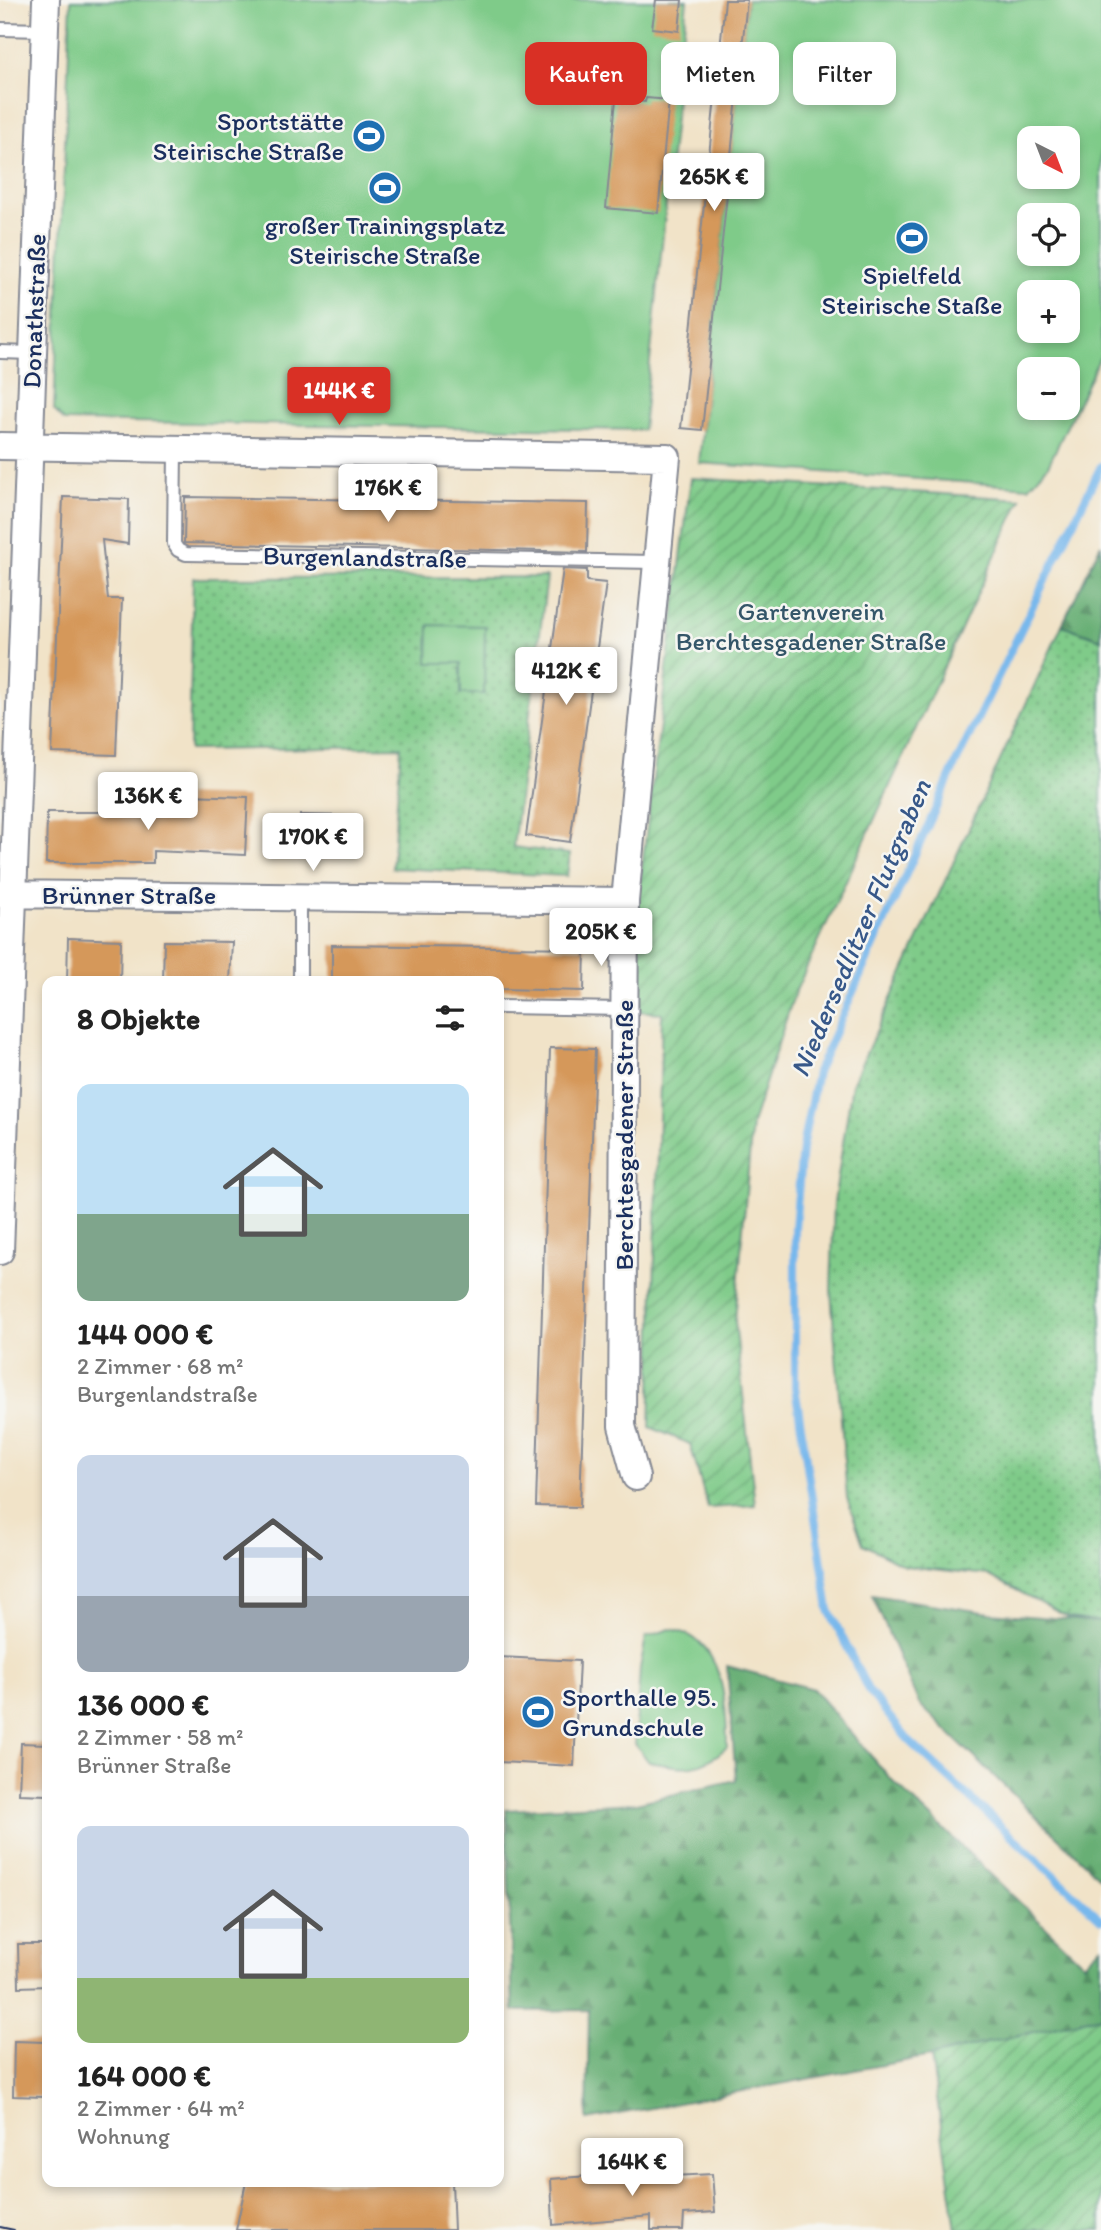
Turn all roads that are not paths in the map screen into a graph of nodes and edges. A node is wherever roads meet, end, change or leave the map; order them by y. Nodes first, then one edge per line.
1 (46, 0) edge
2 (0, 29) edge
3 (44, 30) junction
4 (0, 352) edge
5 (32, 353) junction
6 (0, 446) edge
7 (29, 446) junction
8 (175, 448) junction
9 (655, 562) junction
10 (6, 895) edge
11 (300, 897) junction
12 (625, 901) junction
13 (300, 976) edge
14 (504, 1007) edge
15 (625, 1009) junction
16 (0, 1251) edge
17 (636, 1477) dead end

1 - 3 street, Donathstraße
2 - 3 lane
3 - 5 street, Donathstraße
4 - 5 lane
5 - 7 street, Donathstraße
6 - 7 street
7 - 8 street
7 - 10 street, Donathstraße
8 - 9 lane, Burgenlandstraße
8 - 9 street, Berchtesgadener Straße
9 - 12 street, Berchtesgadener Straße
10 - 11 street, Brünner Straße
10 - 16 street, Donathstraße
11 - 12 street, Brünner Straße
11 - 13 lane
12 - 15 street, Berchtesgadener Straße
14 - 15 lane
15 - 17 street, Berchtesgadener Straße

